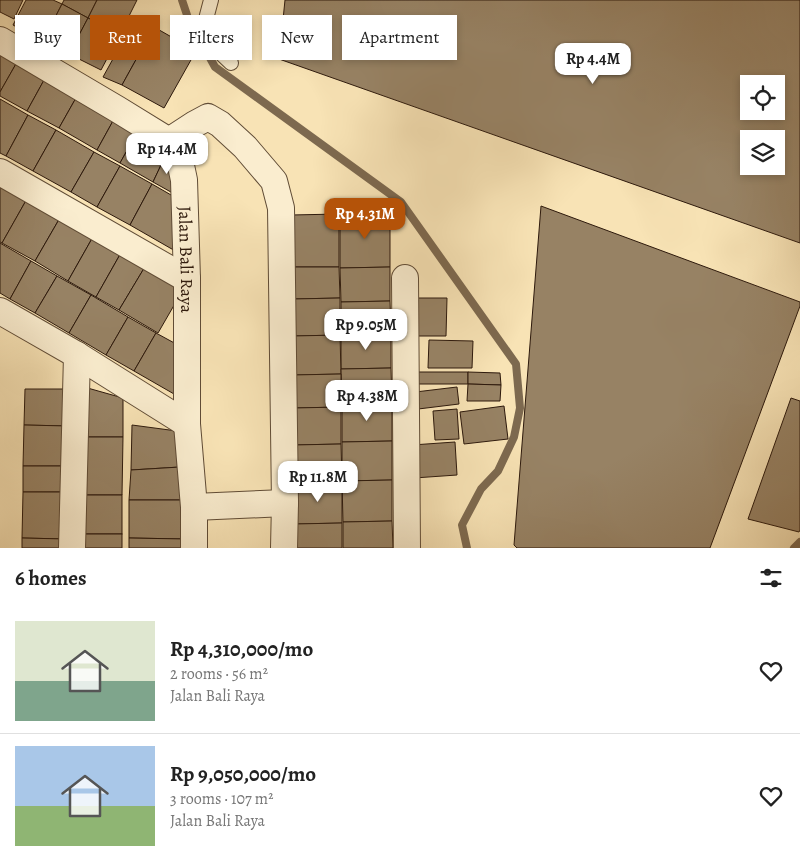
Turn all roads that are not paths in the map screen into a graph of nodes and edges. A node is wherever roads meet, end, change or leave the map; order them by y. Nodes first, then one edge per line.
1 (211, 0) edge
2 (0, 40) edge
3 (231, 62) dead end
4 (169, 141) junction
5 (0, 172) edge
6 (406, 278) dead end
7 (186, 279) junction
8 (0, 311) edge
9 (77, 355) junction
10 (187, 424) junction
11 (284, 503) junction
12 (194, 507) junction
13 (408, 547) edge
14 (72, 548) edge
15 (194, 548) edge
16 (284, 548) edge

1 - 3 lane
2 - 4 street
4 - 7 street, Jalan Bali Raya
4 - 11 street
5 - 7 street
6 - 13 street
7 - 10 street, Jalan Bali Raya
8 - 9 street
9 - 10 street
9 - 14 street
10 - 12 street, Jalan Bali Raya
11 - 12 street
11 - 16 street
12 - 15 street, Jalan Bali Raya

